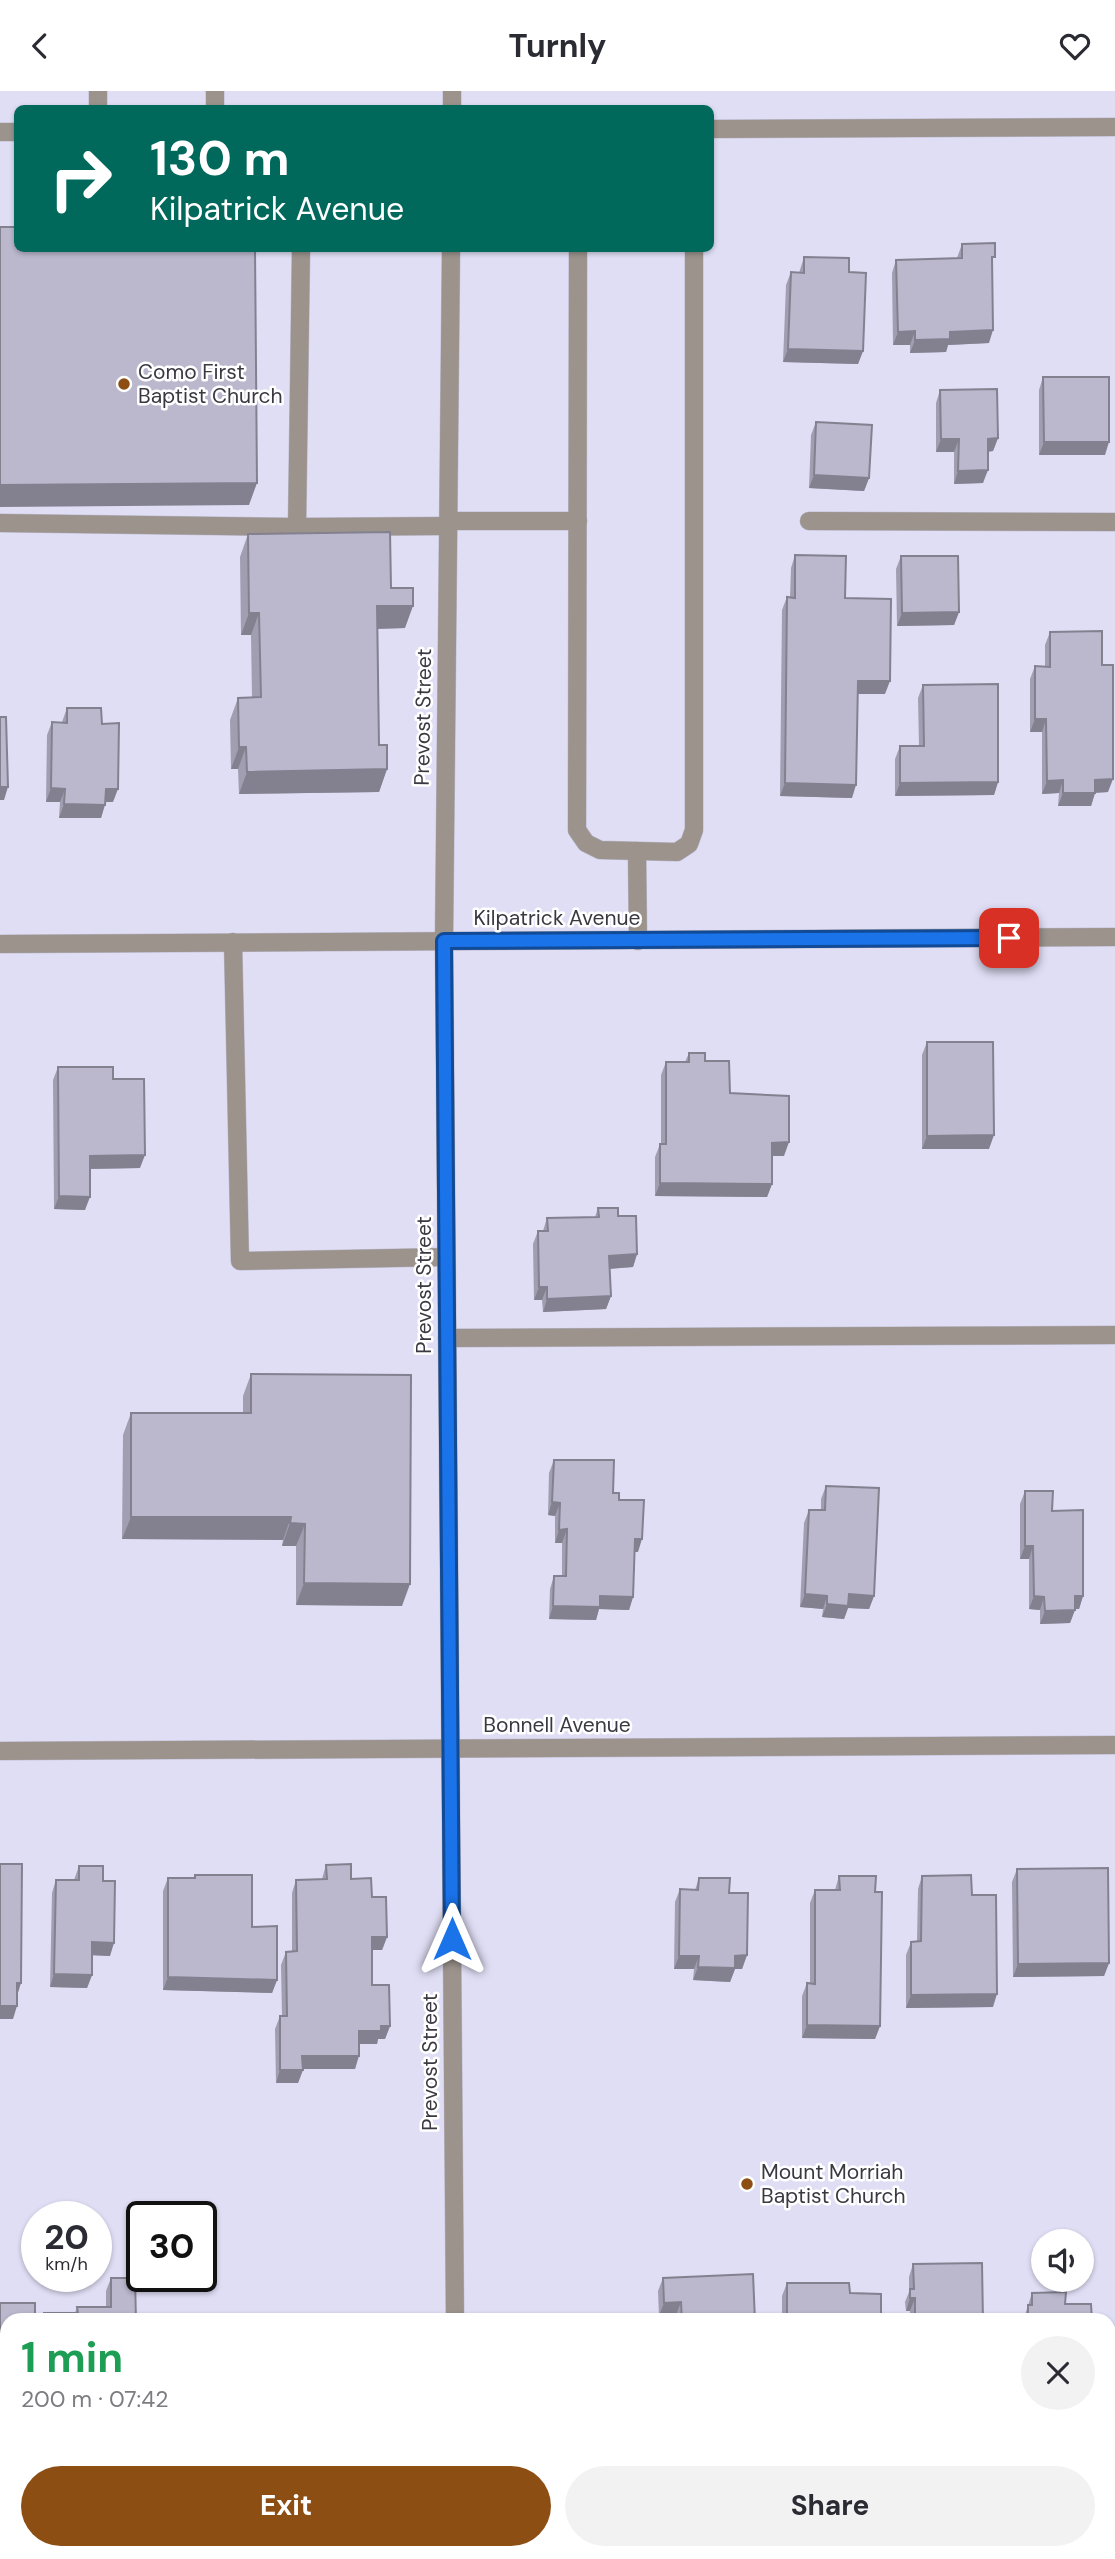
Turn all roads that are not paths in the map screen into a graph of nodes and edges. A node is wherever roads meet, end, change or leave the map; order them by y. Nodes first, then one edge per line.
1 (1115, 127) edge
2 (714, 129) edge
3 (302, 252) edge
4 (451, 252) edge
5 (578, 252) edge
6 (694, 252) edge
7 (578, 521) junction
8 (809, 521) dead end
9 (0, 523) edge
10 (448, 523) junction
11 (1115, 523) edge
12 (297, 527) junction
13 (637, 851) junction
14 (1115, 937) edge
15 (444, 941) junction
16 (638, 941) junction
17 (233, 943) junction
18 (0, 944) edge
19 (446, 1257) junction
20 (1115, 1335) edge
21 (447, 1338) junction
22 (1115, 1745) edge
23 (451, 1748) junction
24 (0, 1751) edge
25 (455, 2313) edge

1 - 2 street
3 - 12 street
4 - 10 street, Prevost Street
5 - 7 street
6 - 13 street
7 - 10 street
7 - 13 street
8 - 11 street
9 - 12 street
10 - 12 street
10 - 15 street, Prevost Street
13 - 16 street
14 - 16 street, Kilpatrick Avenue
15 - 16 street, Kilpatrick Avenue
15 - 17 street, Kilpatrick Avenue
15 - 19 street, Prevost Street
17 - 18 street, Kilpatrick Avenue
17 - 19 street
19 - 21 street, Prevost Street
20 - 21 street
21 - 23 street, Prevost Street
22 - 23 street, Bonnell Avenue
23 - 24 street, Bonnell Avenue
23 - 25 street, Prevost Street

